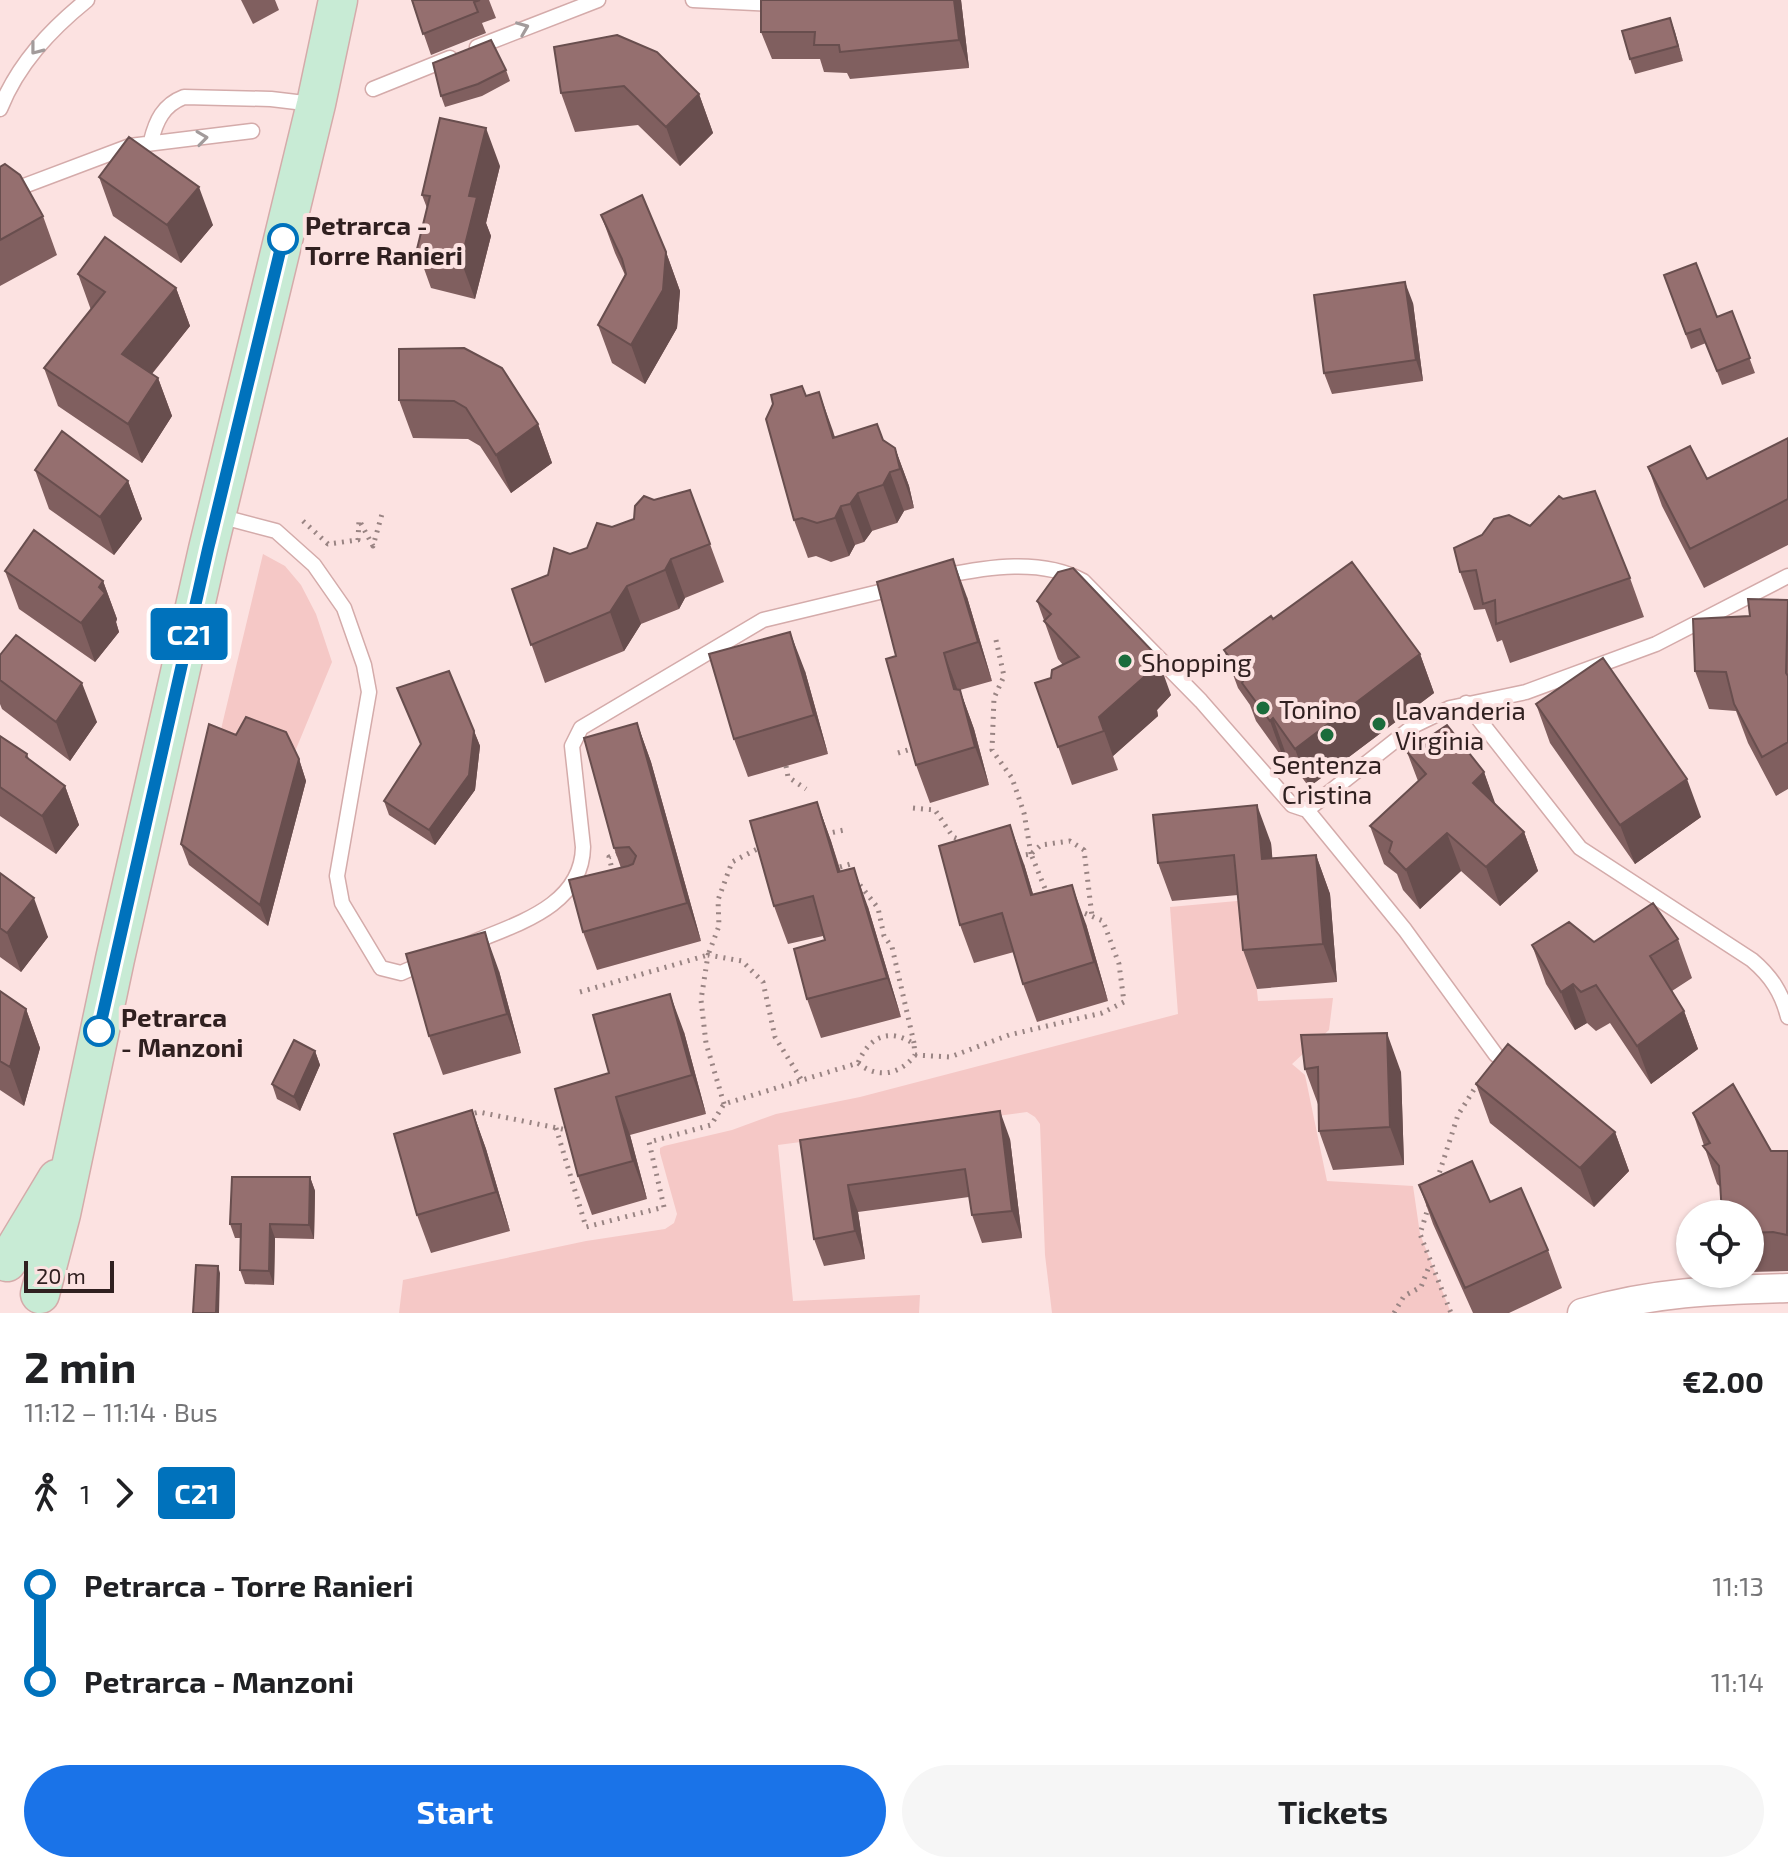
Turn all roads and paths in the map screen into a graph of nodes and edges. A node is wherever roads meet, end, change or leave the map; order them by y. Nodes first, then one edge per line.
1 (87, 0) edge
2 (338, 0) edge
3 (598, 0) edge
4 (693, 0) edge
5 (797, 3) edge
6 (373, 89) dead end
7 (316, 104) junction
8 (0, 109) edge
9 (252, 131) dead end
10 (151, 141) junction
11 (0, 195) edge
12 (382, 514) dead end
13 (217, 515) junction
14 (350, 541) dead end
15 (1788, 576) edge
16 (996, 640) dead end
17 (1466, 703) junction
18 (914, 748) edge
19 (898, 753) edge
20 (786, 766) dead end
21 (806, 789) dead end
22 (913, 808) dead end
23 (1307, 810) junction
24 (844, 830) dead end
25 (813, 837) edge
26 (966, 843) edge
27 (769, 845) edge
28 (619, 853) edge
29 (1031, 854) junction
30 (1014, 856) edge
31 (854, 863) dead end
32 (840, 867) edge
33 (616, 885) edge
34 (860, 885) edge
35 (1049, 899) edge
36 (1070, 907) edge
37 (1092, 916) junction
38 (458, 949) edge
39 (708, 955) junction
40 (438, 957) edge
41 (580, 992) dead end
42 (1788, 1017) edge
43 (914, 1044) junction
44 (915, 1055) junction
45 (1496, 1055) joint
46 (858, 1063) junction
47 (801, 1079) junction
48 (724, 1104) junction
49 (465, 1116) edge
50 (564, 1118) edge
51 (556, 1128) junction
52 (75, 1139) junction
53 (1434, 1189) edge
54 (1429, 1204) edge
55 (3, 1262) edge
56 (1431, 1263) junction
57 (1788, 1288) edge
58 (38, 1306) edge
59 (1394, 1313) edge
60 (1451, 1313) edge
61 (1582, 1313) edge

1 -> 8 lane
2 - 7 street
6 -> 3 lane
4 - 5 lane
7 - 10 lane
7 - 13 street
10 -> 9 lane
10 - 11 lane
12 - 14 path
13 - 40 lane
13 - 52 street
15 - 17 lane
16 - 29 path
17 - 23 lane
17 - 42 lane
18 - 19 path
20 - 21 path
22 - 26 path
23 - 38 lane
23 - 45 lane
24 - 25 path
27 - 39 path
28 - 33 path
29 - 30 path
29 - 35 path
29 - 37 path
31 - 32 path
34 - 43 path
36 - 37 path
37 - 44 path
39 - 41 path
39 - 47 path
39 - 48 path
43 - 44 path
43 - 46 path
44 - 46 path
45 - 53 path
46 - 47 path
47 - 48 path
48 - 51 path
49 - 51 path
50 - 51 path
52 - 55 street
52 - 58 street
54 - 56 path
55 - 58 street
56 - 59 path
56 - 60 path
57 - 61 street

